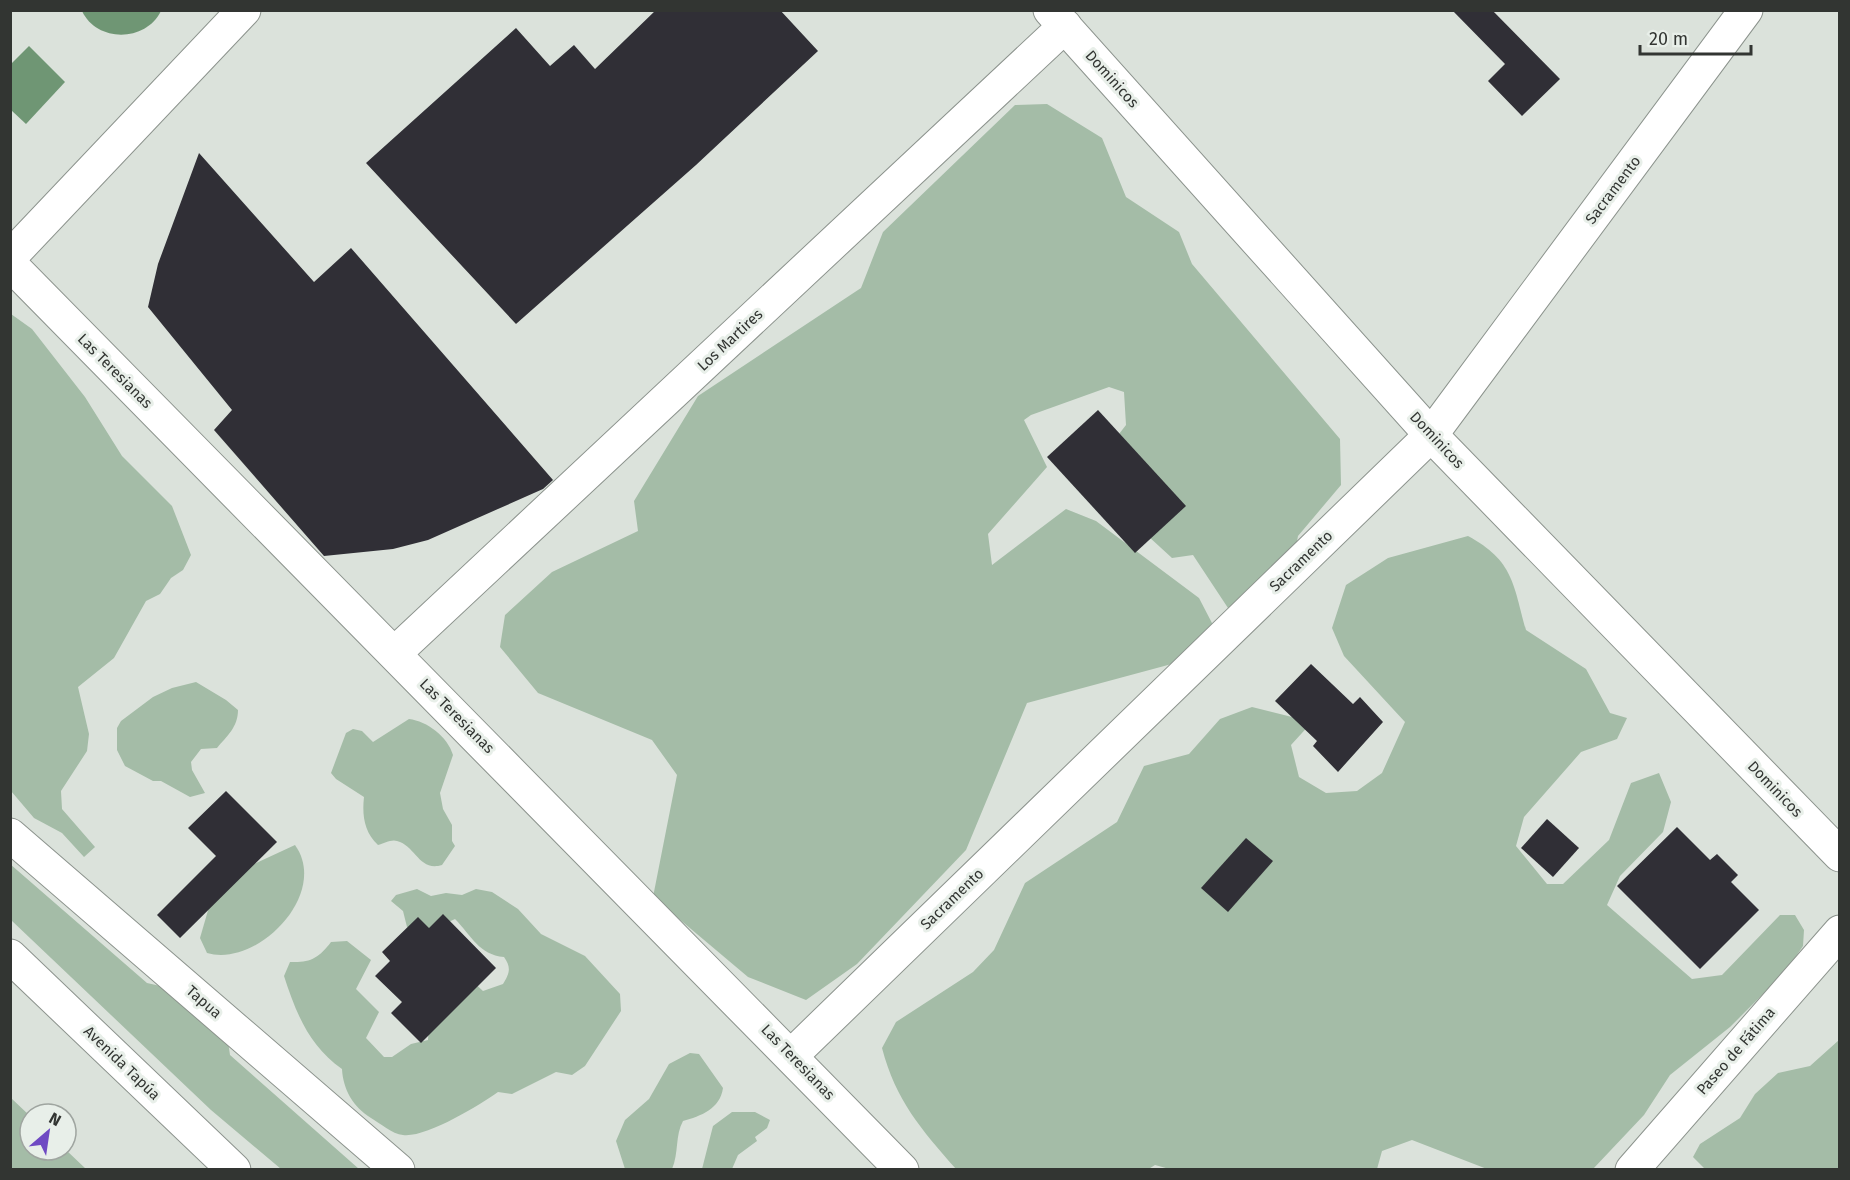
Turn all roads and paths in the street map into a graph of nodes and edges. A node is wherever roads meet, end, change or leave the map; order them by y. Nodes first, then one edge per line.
1 (244, 10) edge
2 (1746, 10) edge
3 (1057, 18) edge
4 (10, 257) edge
5 (10, 264) edge
6 (1431, 435) junction
7 (395, 653) junction
8 (10, 835) edge
9 (1839, 855) edge
10 (1839, 932) edge
11 (10, 956) edge
12 (792, 1055) junction
13 (234, 1170) edge
14 (398, 1170) edge
15 (902, 1170) edge
16 (1632, 1170) edge

1 - 4 street
2 - 6 street, Sacramento
3 - 6 street, Dominicos
3 - 7 street, Los Martires
5 - 7 street, Las Teresianas
6 - 9 street, Dominicos
6 - 12 street, Sacramento
7 - 12 street, Las Teresianas
8 - 14 street, Tapua
10 - 16 street, Paseo de Fátima
11 - 13 street, Avenida Tapúa
12 - 15 street, Las Teresianas

